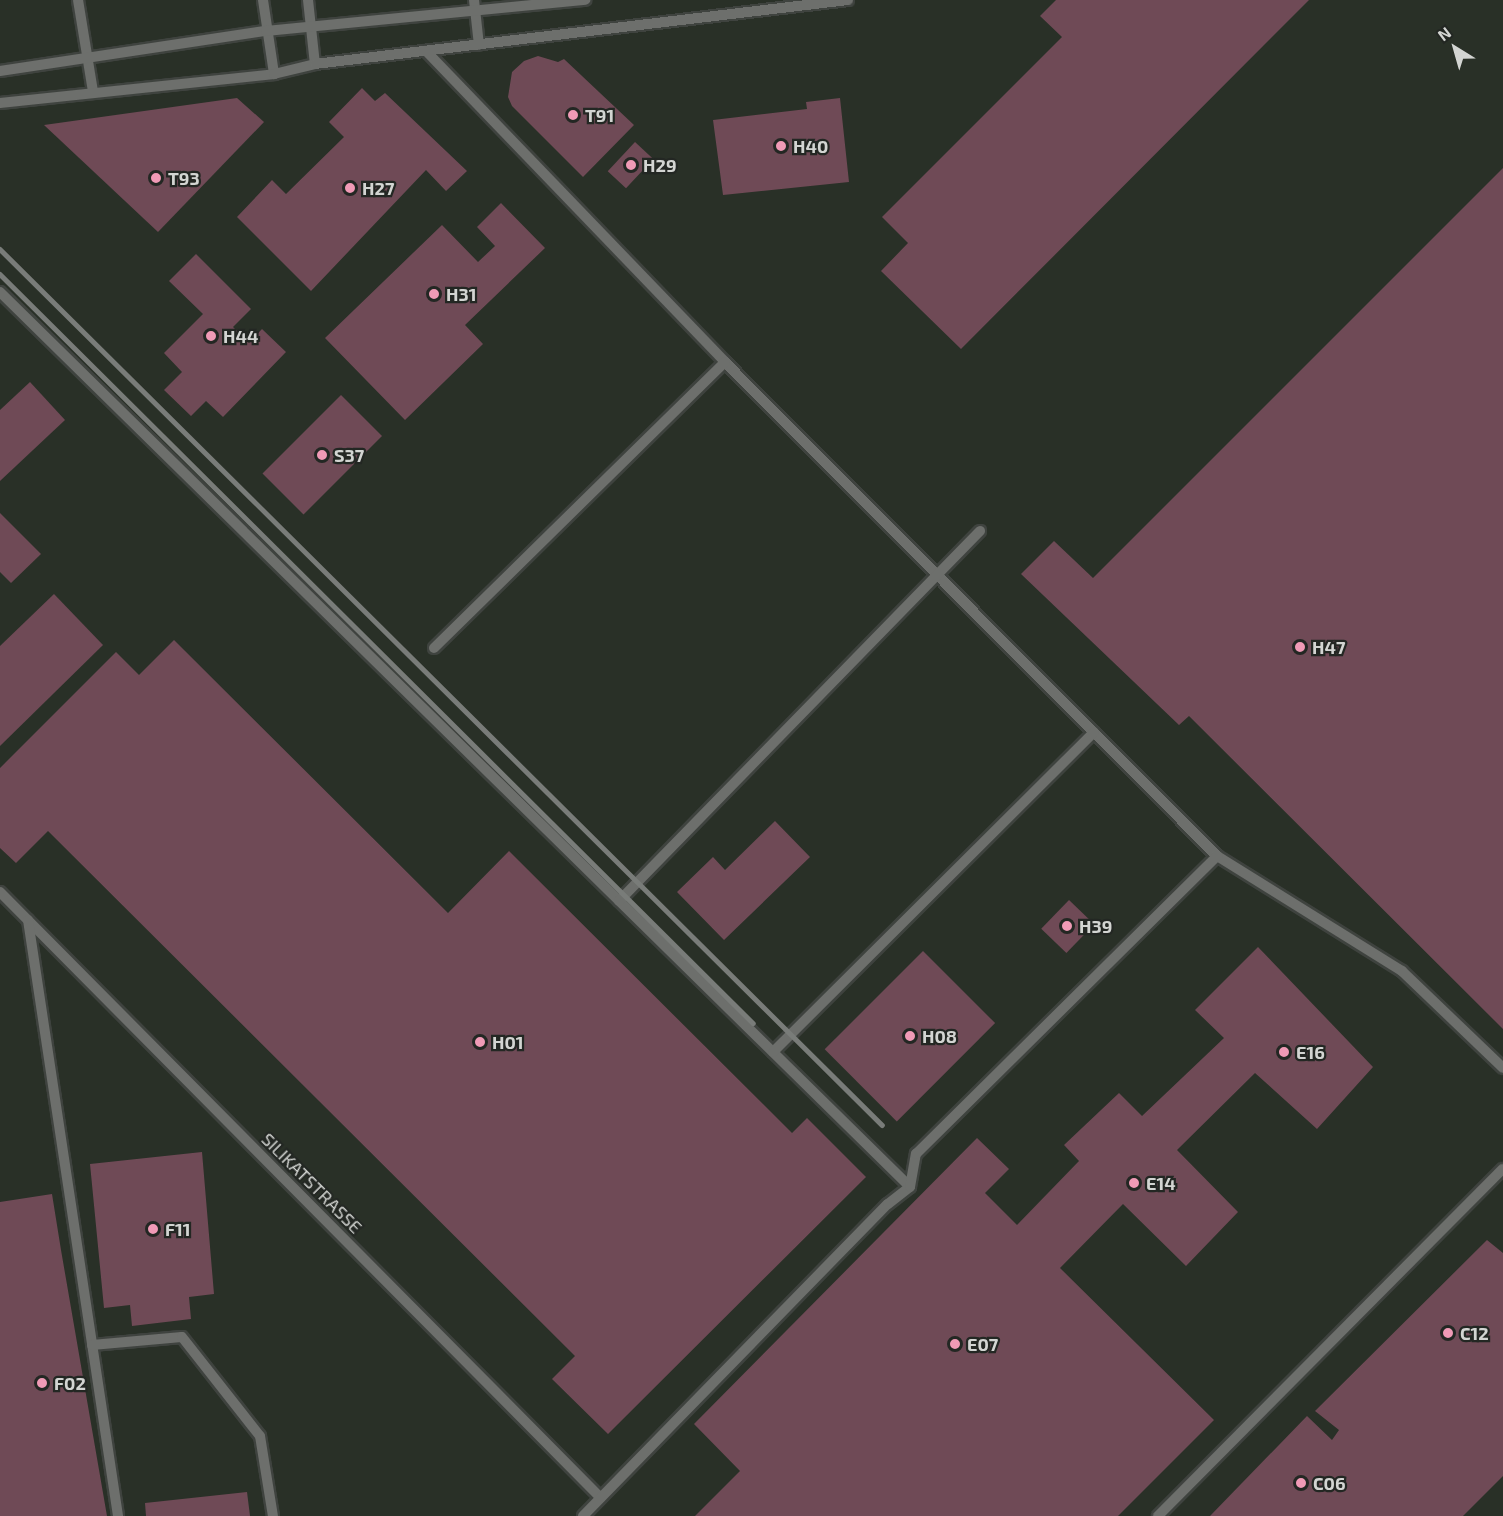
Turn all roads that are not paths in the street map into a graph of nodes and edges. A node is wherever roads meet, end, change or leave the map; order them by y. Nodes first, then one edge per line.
1 (78, 0) edge
2 (263, 0) edge
3 (308, 0) edge
4 (474, 0) edge
5 (585, 0) edge
6 (848, 0) edge
7 (755, 5) edge
8 (476, 13) junction
9 (311, 28) junction
10 (266, 31) junction
11 (479, 45) junction
12 (426, 51) junction
13 (88, 60) junction
14 (315, 64) junction
15 (0, 71) edge
16 (274, 74) junction
17 (93, 92) junction
18 (0, 103) edge
19 (0, 292) edge
20 (725, 362) junction
21 (980, 531) dead end
22 (937, 576) junction
23 (434, 648) dead end
24 (1094, 732) junction
25 (1217, 856) junction
26 (0, 892) edge
27 (619, 901) junction
28 (28, 920) junction
29 (773, 1052) junction
30 (1503, 1068) edge
31 (1503, 1169) edge
32 (910, 1187) junction
33 (92, 1345) junction
34 (600, 1498) junction
35 (118, 1516) edge
36 (273, 1516) edge
37 (583, 1516) edge
38 (1158, 1516) edge

1 - 13 lane
2 - 10 lane
3 - 9 lane
4 - 8 lane
5 - 8 lane
6 - 7 lane
7 - 11 lane
8 - 9 lane
8 - 11 lane
9 - 10 lane
9 - 14 lane
10 - 13 lane
10 - 16 lane
11 - 12 lane
12 - 14 lane
12 - 20 lane
13 - 15 lane
13 - 17 lane
14 - 16 lane
16 - 17 lane
17 - 18 lane
19 - 27 lane
20 - 22 lane
20 - 23 lane
21 - 22 lane
22 - 24 lane
22 - 27 lane
24 - 25 lane
24 - 29 lane
25 - 30 lane
25 - 32 lane
26 - 28 lane, SILIKATSTRASSE
27 - 29 lane
28 - 33 lane
28 - 34 lane, SILIKATSTRASSE
29 - 32 lane
31 - 38 lane
32 - 34 lane
33 - 35 lane
33 - 36 lane
34 - 37 lane

